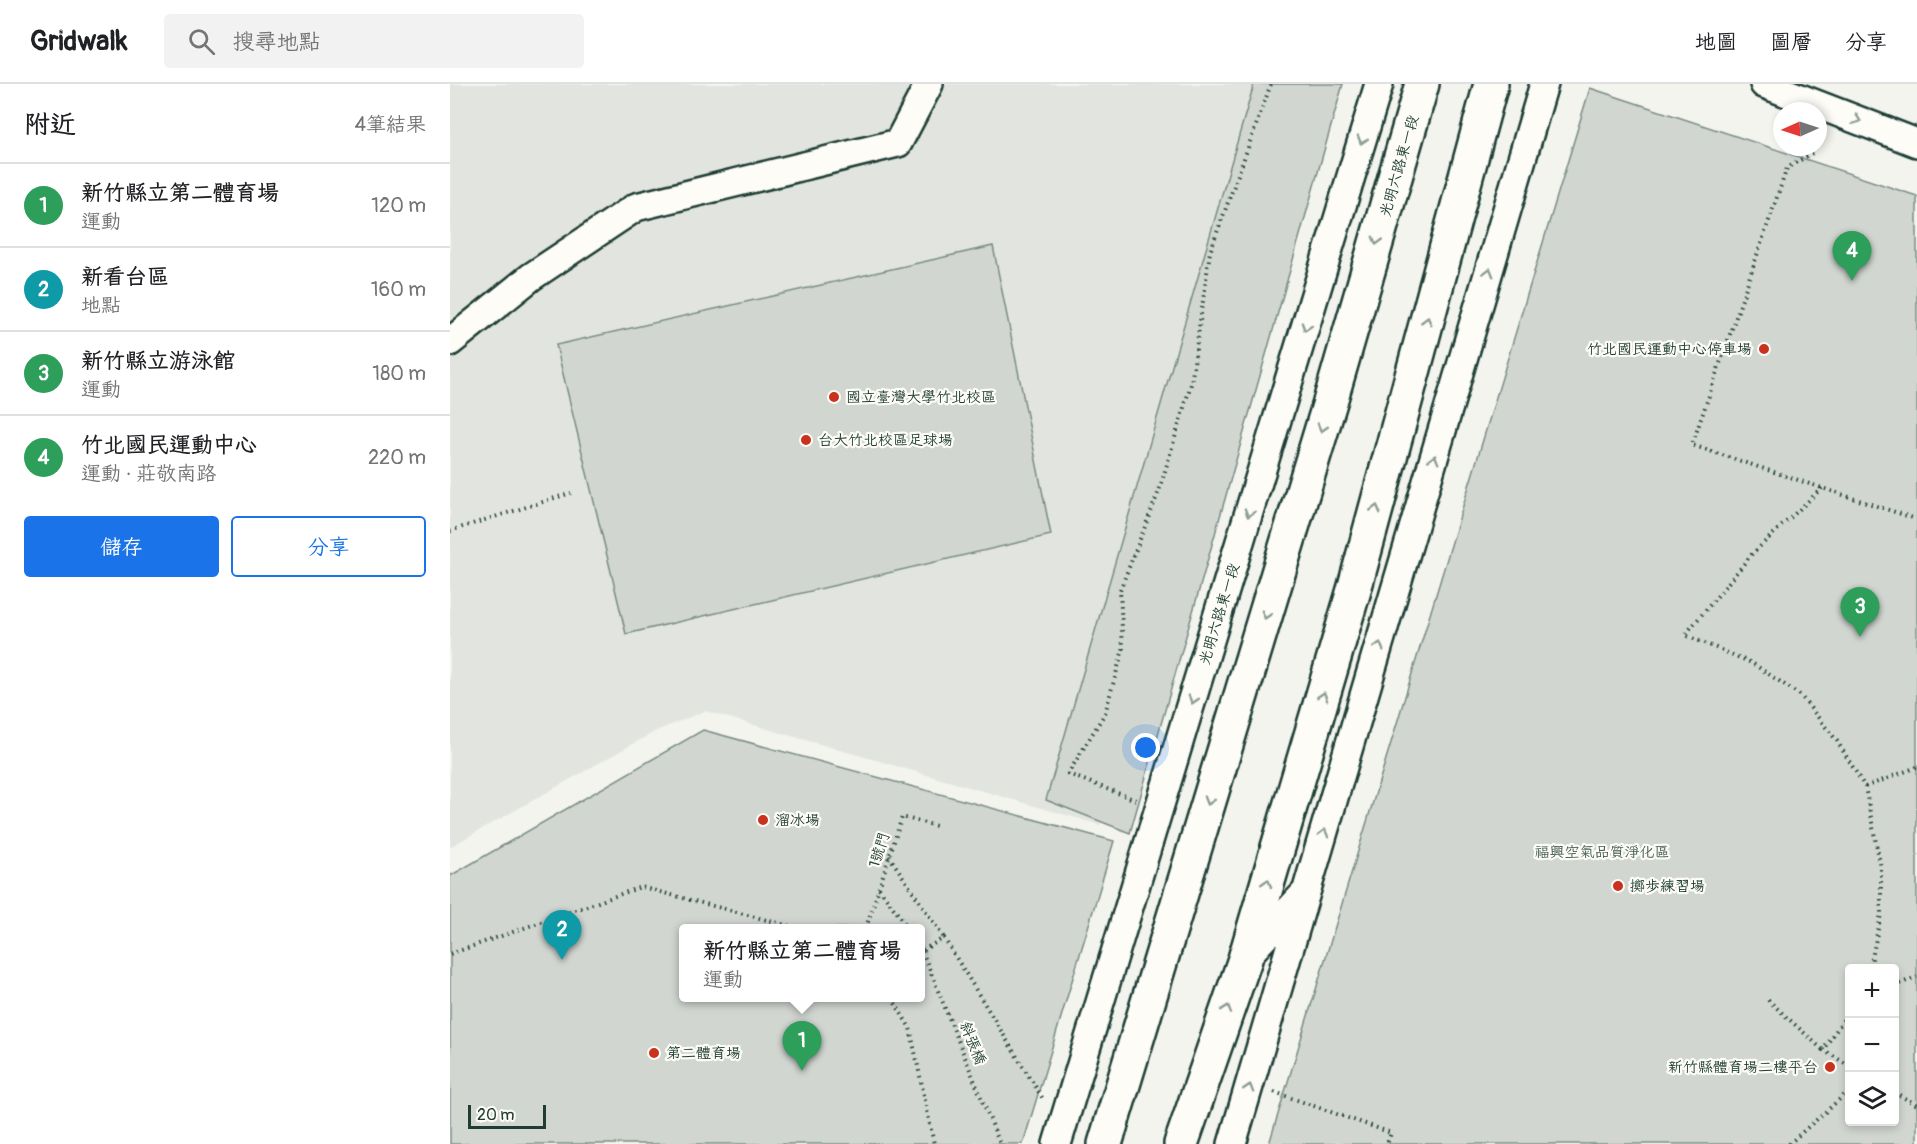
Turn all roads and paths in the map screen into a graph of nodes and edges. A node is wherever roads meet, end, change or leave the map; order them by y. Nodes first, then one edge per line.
1 (929, 84) edge
2 (1271, 84) edge
3 (1379, 84) edge
4 (1422, 84) edge
5 (1491, 84) edge
6 (1544, 84) edge
7 (1764, 84) edge
8 (1917, 143) edge
9 (1807, 156) edge
10 (450, 342) edge
11 (1822, 488) junction
12 (571, 493) dead end
13 (1913, 518) dead end
14 (450, 531) edge
15 (1917, 767) edge
16 (1865, 787) junction
17 (1139, 801) dead end
18 (940, 827) dead end
19 (889, 856) junction
20 (879, 887) junction
21 (1308, 889) junction
22 (782, 924) edge
23 (867, 924) edge
24 (905, 924) edge
25 (944, 938) junction
26 (925, 947) edge
27 (450, 954) edge
28 (925, 956) edge
29 (1245, 959) junction
30 (1871, 964) edge
31 (1917, 977) edge
32 (1899, 984) edge
33 (1768, 1000) dead end
34 (894, 1002) edge
35 (1845, 1017) edge
36 (1822, 1050) junction
37 (1845, 1063) edge
38 (1274, 1092) dead end
39 (1845, 1094) edge
40 (1899, 1095) edge
41 (1044, 1100) dead end
42 (1917, 1105) edge
43 (934, 1144) edge
44 (1000, 1144) edge
45 (1057, 1144) edge
46 (1105, 1144) edge
47 (1181, 1144) edge
48 (1232, 1144) edge
49 (1387, 1144) edge
50 (1789, 1144) edge

1 - 10 street
2 - 17 path
3 -> 45 street, 光明六路東一段
4 -> 46 main road, 光明六路東一段
29 -> 5 main road
21 -> 6 street
7 -> 8 street
9 - 11 path
11 - 13 path
11 - 16 path
12 - 14 path
15 - 16 path
16 - 30 path
18 - 19 path, 1號門
19 - 20 path, 1號門
19 - 25 path
20 - 23 path, 1號門
20 - 24 path
21 - 29 street
48 -> 21 street
22 - 27 path
25 - 26 path
25 - 41 path
28 - 44 path, 斜張橋
47 -> 29 main road
31 - 32 path
33 - 36 path
34 - 43 path
35 - 36 path
36 - 37 path
38 - 49 path
39 - 50 path
40 - 42 path

